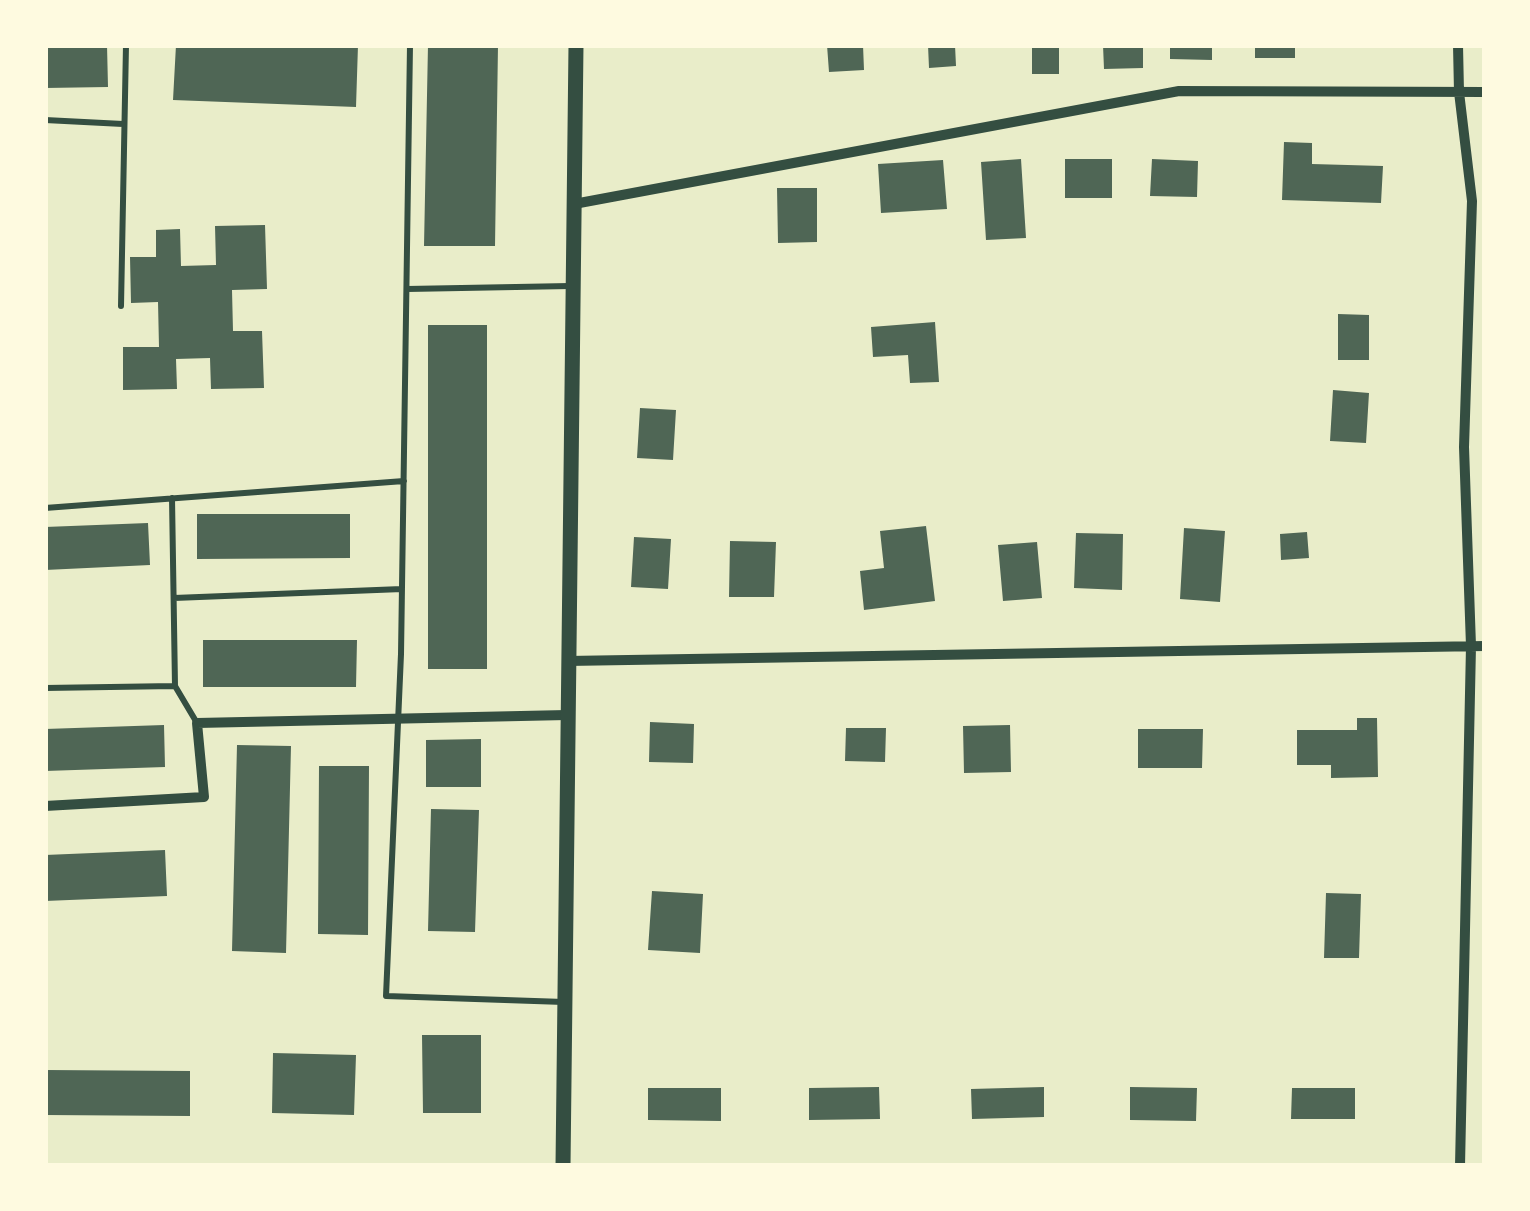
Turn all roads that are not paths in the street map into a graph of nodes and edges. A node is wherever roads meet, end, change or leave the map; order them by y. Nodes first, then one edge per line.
1 (126, 45) edge
2 (410, 45) edge
3 (576, 45) edge
4 (1458, 45) edge
5 (1458, 92) junction
6 (1485, 92) edge
7 (45, 120) edge
8 (123, 124) junction
9 (574, 204) junction
10 (572, 286) junction
11 (406, 289) junction
12 (121, 306) dead end
13 (404, 481) junction
14 (172, 498) junction
15 (45, 508) edge
16 (402, 589) junction
17 (174, 598) junction
18 (1471, 646) junction
19 (1485, 646) edge
20 (567, 661) junction
21 (175, 686) junction
22 (45, 688) edge
23 (567, 715) junction
24 (398, 717) junction
25 (197, 723) junction
26 (45, 806) edge
27 (564, 1002) junction
28 (563, 1166) edge
29 (1460, 1166) edge

1 - 8 lane
2 - 11 lane
3 - 9 street
4 - 5 street
5 - 6 street
5 - 9 street
5 - 18 street
7 - 8 lane
8 - 12 lane
9 - 10 street
10 - 11 lane
10 - 20 street
11 - 13 lane
13 - 14 lane
13 - 16 lane
14 - 15 lane
14 - 17 lane
16 - 17 lane
16 - 24 lane
17 - 21 lane
18 - 19 street
18 - 20 street
18 - 29 street
20 - 23 street
21 - 22 lane
21 - 25 lane
23 - 24 street
23 - 27 street
24 - 25 street
24 - 27 lane
25 - 26 street
27 - 28 street

